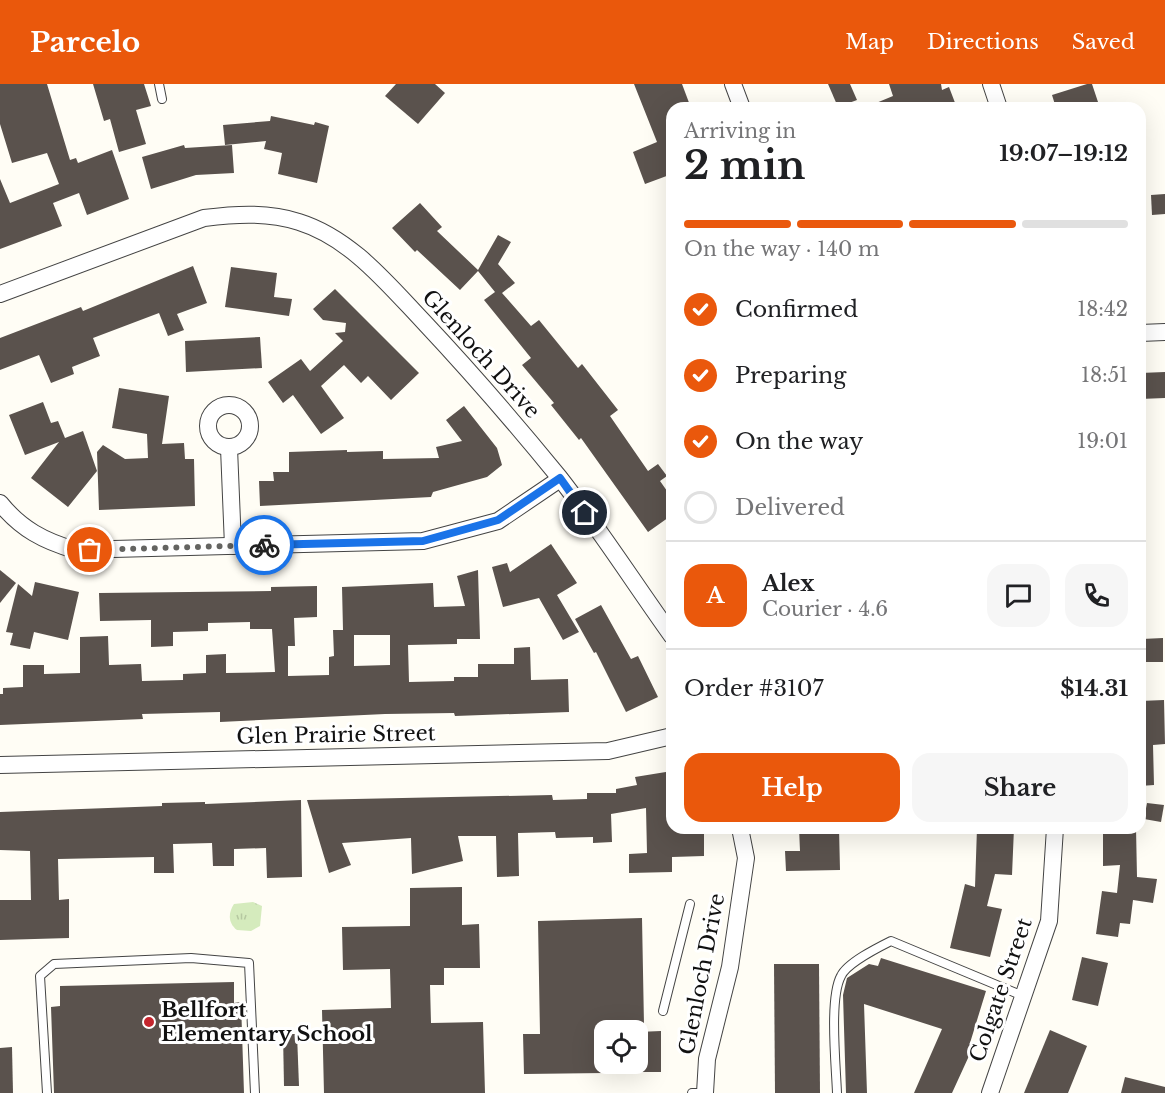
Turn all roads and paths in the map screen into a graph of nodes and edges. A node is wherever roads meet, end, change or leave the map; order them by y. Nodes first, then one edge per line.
1 (159, 84) edge
2 (733, 84) edge
3 (991, 84) edge
4 (162, 99) dead end
5 (740, 102) edge
6 (997, 102) edge
7 (0, 294) edge
8 (1165, 332) edge
9 (1146, 333) edge
10 (229, 448) dead end
11 (560, 478) junction
12 (0, 504) edge
13 (233, 546) junction
14 (666, 628) edge
15 (666, 737) edge
16 (0, 765) edge
17 (741, 834) edge
18 (1055, 834) edge
19 (690, 904) dead end
20 (1023, 996) junction
21 (663, 1011) dead end
22 (47, 1093) edge
23 (255, 1093) edge
24 (692, 1093) edge
25 (705, 1093) edge
26 (837, 1093) edge
27 (990, 1093) edge

1 - 4 lane
2 - 5 street
3 - 6 street
7 - 11 street, Glenloch Drive
8 - 9 street
10 - 13 street
11 - 13 street
11 - 14 street, Glenloch Drive
12 - 13 street
15 - 16 street, Glen Prairie Street
17 - 25 street, Glenloch Drive
18 - 20 street, Colgate Street
19 - 21 lane
20 - 26 lane
20 - 27 street, Colgate Street
22 - 23 lane
24 - 25 lane

